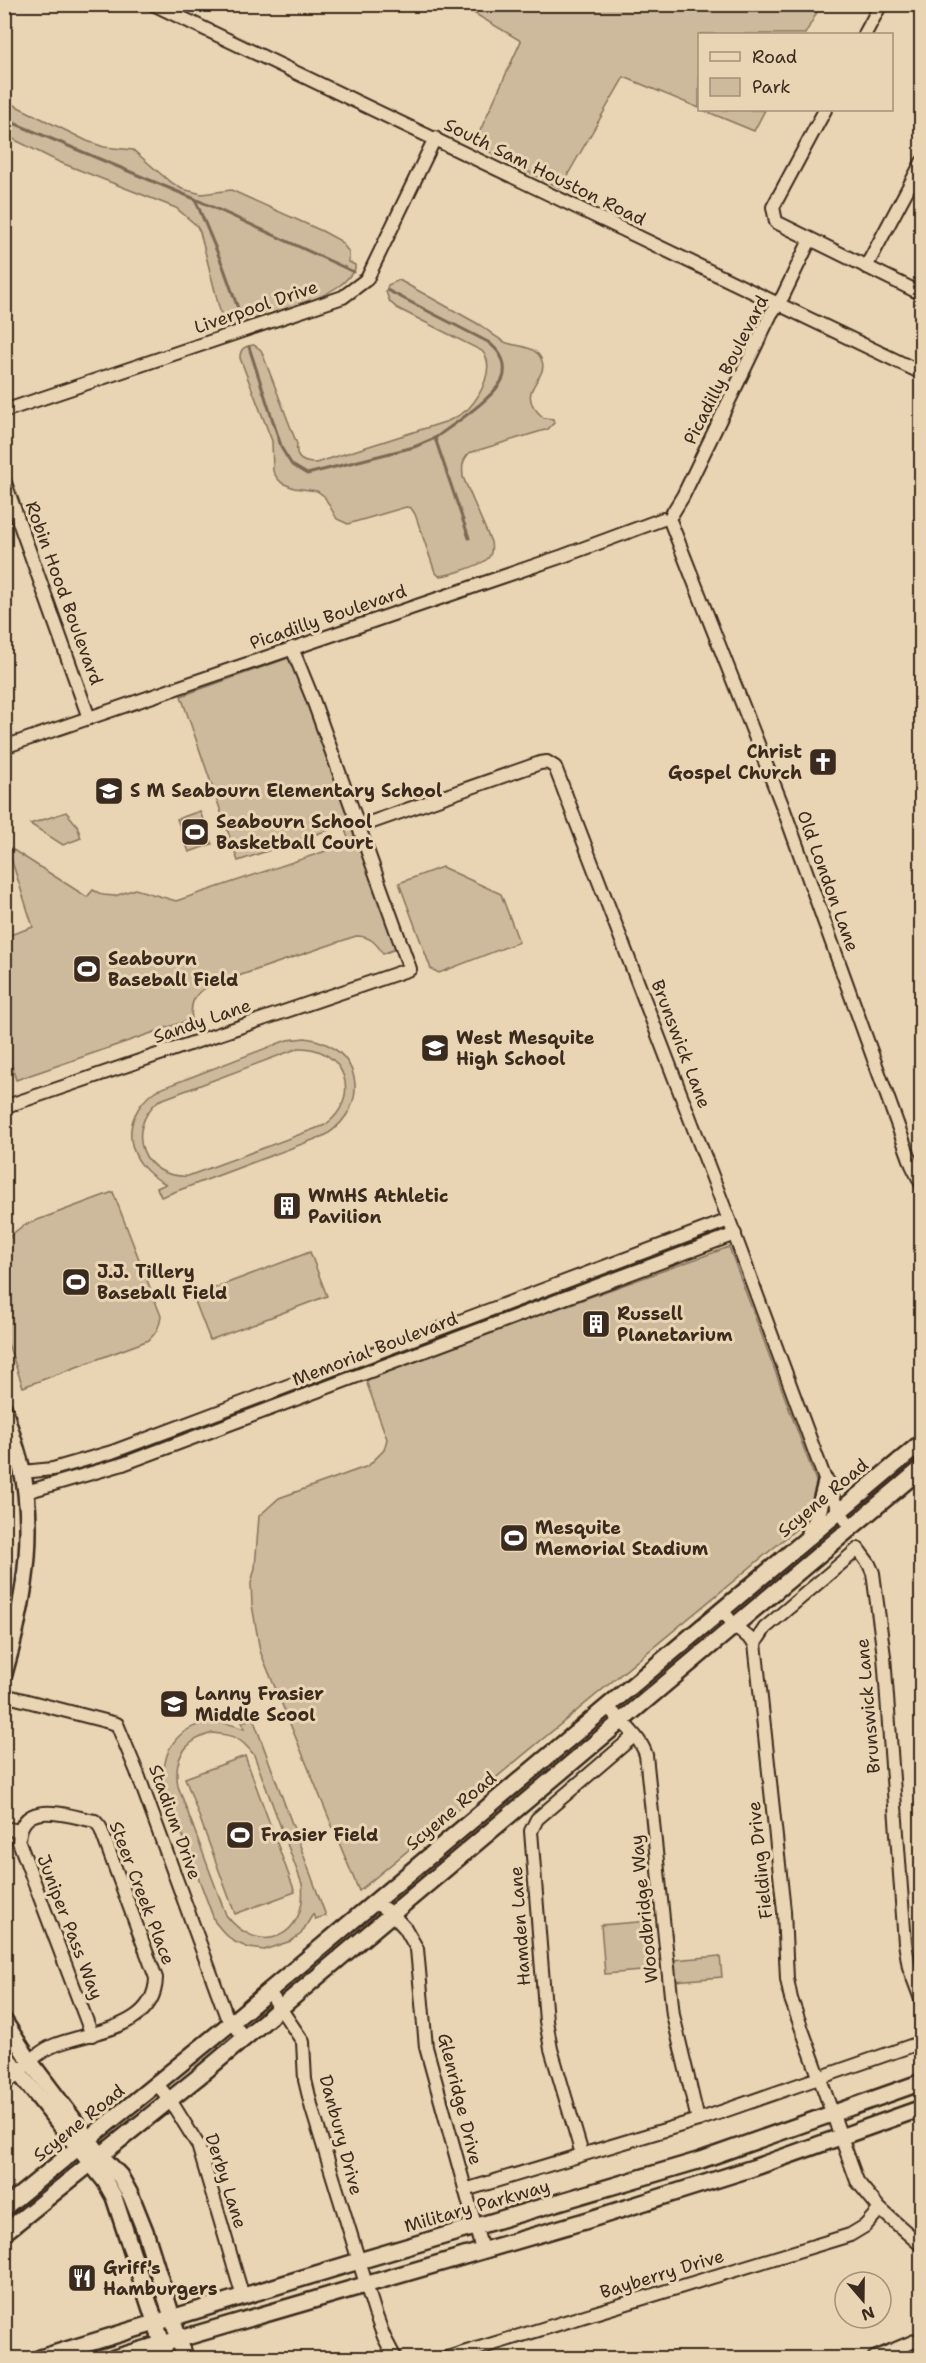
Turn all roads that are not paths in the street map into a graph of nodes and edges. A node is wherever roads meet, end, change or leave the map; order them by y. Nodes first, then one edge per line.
1 (881, 4) edge
2 (156, 5) edge
3 (866, 33) edge
4 (824, 111) edge
5 (435, 138) junction
6 (921, 162) edge
7 (810, 240) junction
8 (866, 267) junction
9 (921, 294) edge
10 (777, 304) junction
11 (921, 373) edge
12 (4, 411) edge
13 (4, 480) edge
14 (669, 519) junction
15 (292, 648) junction
16 (89, 718) junction
17 (4, 747) edge
18 (358, 827) junction
19 (4, 1107) edge
20 (921, 1185) edge
21 (729, 1220) junction
22 (735, 1234) junction
23 (4, 1409) edge
24 (921, 1442) edge
25 (921, 1468) edge
26 (22, 1472) junction
27 (826, 1482) junction
28 (26, 1491) junction
29 (839, 1511) junction
30 (851, 1527) junction
31 (806, 1538) junction
32 (722, 1610) junction
33 (734, 1625) junction
34 (755, 1642) junction
35 (4, 1674) edge
36 (4, 1695) edge
37 (607, 1706) junction
38 (620, 1720) junction
39 (634, 1736) junction
40 (4, 1828) edge
41 (19, 1831) junction
42 (374, 1902) junction
43 (391, 1913) junction
44 (268, 1990) junction
45 (921, 2002) edge
46 (281, 2007) junction
47 (4, 2021) edge
48 (232, 2022) junction
49 (92, 2035) junction
50 (244, 2038) junction
51 (921, 2042) edge
52 (4, 2054) edge
53 (31, 2063) junction
54 (19, 2073) junction
55 (821, 2079) junction
56 (921, 2082) edge
57 (157, 2084) junction
58 (4, 2085) edge
59 (170, 2100) junction
60 (921, 2108) edge
61 (833, 2115) junction
62 (698, 2120) junction
63 (840, 2137) junction
64 (85, 2144) junction
65 (582, 2154) junction
66 (96, 2161) junction
67 (465, 2190) junction
68 (4, 2208) edge
69 (880, 2209) junction
70 (476, 2226) junction
71 (4, 2233) edge
72 (921, 2246) edge
73 (482, 2250) junction
74 (359, 2261) junction
75 (366, 2284) junction
76 (243, 2297) junction
77 (173, 2319) junction
78 (156, 2324) junction
79 (921, 2338) edge
80 (180, 2340) junction
81 (165, 2352) edge
82 (40, 2358) edge
83 (114, 2358) edge
84 (185, 2358) edge
85 (395, 2358) edge
86 (447, 2358) edge
87 (874, 2358) edge

1 - 3 street
2 - 5 street, South Sam Houston Road
4 - 7 street
5 - 10 street, South Sam Houston Road
5 - 12 street, Liverpool Drive
6 - 8 street
7 - 8 street
7 - 10 street, Picadilly Boulevard
8 - 9 street
10 - 11 street, South Sam Houston Road
10 - 14 street, Picadilly Boulevard
13 - 16 street, Robin Hood Boulevard
14 - 15 street, Picadilly Boulevard
14 - 20 street, Old London Lane
15 - 16 street, Picadilly Boulevard
15 - 18 street
16 - 17 street, Picadilly Boulevard
18 - 19 street, Sandy Lane
18 - 21 street, Brunswick Lane
21 - 22 street, Brunswick Lane
21 - 26 street, Memorial Boulevard
22 - 27 street, Brunswick Lane
22 - 28 street, Memorial Boulevard
23 - 26 main road
24 - 29 main road, Scyene Road
25 - 30 main road
26 - 28 main road
27 - 29 street, Brunswick Lane
27 - 31 main road
28 - 35 main road
29 - 30 street, Brunswick Lane
29 - 31 main road, Scyene Road
30 - 33 main road
31 - 32 main road, Scyene Road
32 - 33 street
32 - 37 main road, Scyene Road
33 - 34 street
33 - 38 main road
34 - 45 street, Brunswick Lane
34 - 55 street, Fielding Drive
36 - 48 street, Stadium Drive
37 - 38 street, Woodbridge Way
37 - 42 main road, Scyene Road
38 - 39 street, Woodbridge Way
38 - 43 main road
39 - 62 street, Woodbridge Way
39 - 65 street, Hamden Lane
40 - 41 street
41 - 49 street, Juniper Pass Way
41 - 49 street, Steer Creek Place
42 - 43 street, Glenridge Drive
42 - 44 main road, Scyene Road
43 - 46 main road
43 - 67 street, Glenridge Drive
44 - 46 street, Danbury Drive
44 - 48 main road, Scyene Road
46 - 50 main road
46 - 74 street, Danbury Drive
47 - 53 main road
48 - 50 street, Stadium Drive
48 - 57 main road, Scyene Road
49 - 53 street
50 - 59 main road
51 - 55 street, Military Parkway
52 - 54 main road
53 - 54 street
53 - 64 main road
54 - 58 street
54 - 64 main road
55 - 61 street, Fielding Drive
55 - 62 street, Military Parkway
56 - 61 main road, Military Parkway
57 - 59 street, Derby Lane
57 - 64 main road, Scyene Road
59 - 66 main road
59 - 76 street, Derby Lane
60 - 63 main road
61 - 63 street, Fielding Drive
61 - 70 main road, Military Parkway
62 - 65 street, Military Parkway
63 - 69 street, Fielding Drive
63 - 73 main road
64 - 66 main road
64 - 68 main road, Scyene Road
65 - 67 street, Military Parkway
66 - 71 main road
66 - 77 main road
66 - 78 main road
67 - 70 street, Glenridge Drive
69 - 72 street, Fielding Drive
69 - 86 street, Bayberry Drive
70 - 73 street, Glenridge Drive
70 - 74 main road, Military Parkway
73 - 75 main road
74 - 75 street, Danbury Drive
74 - 76 main road, Military Parkway
75 - 80 main road
75 - 85 street, Danbury Drive
76 - 77 main road, Military Parkway
77 - 78 main road, Military Parkway
77 - 80 main road
78 - 81 main road
78 - 82 main road, Military Parkway
79 - 87 street
80 - 81 main road
80 - 84 main road
81 - 83 main road

